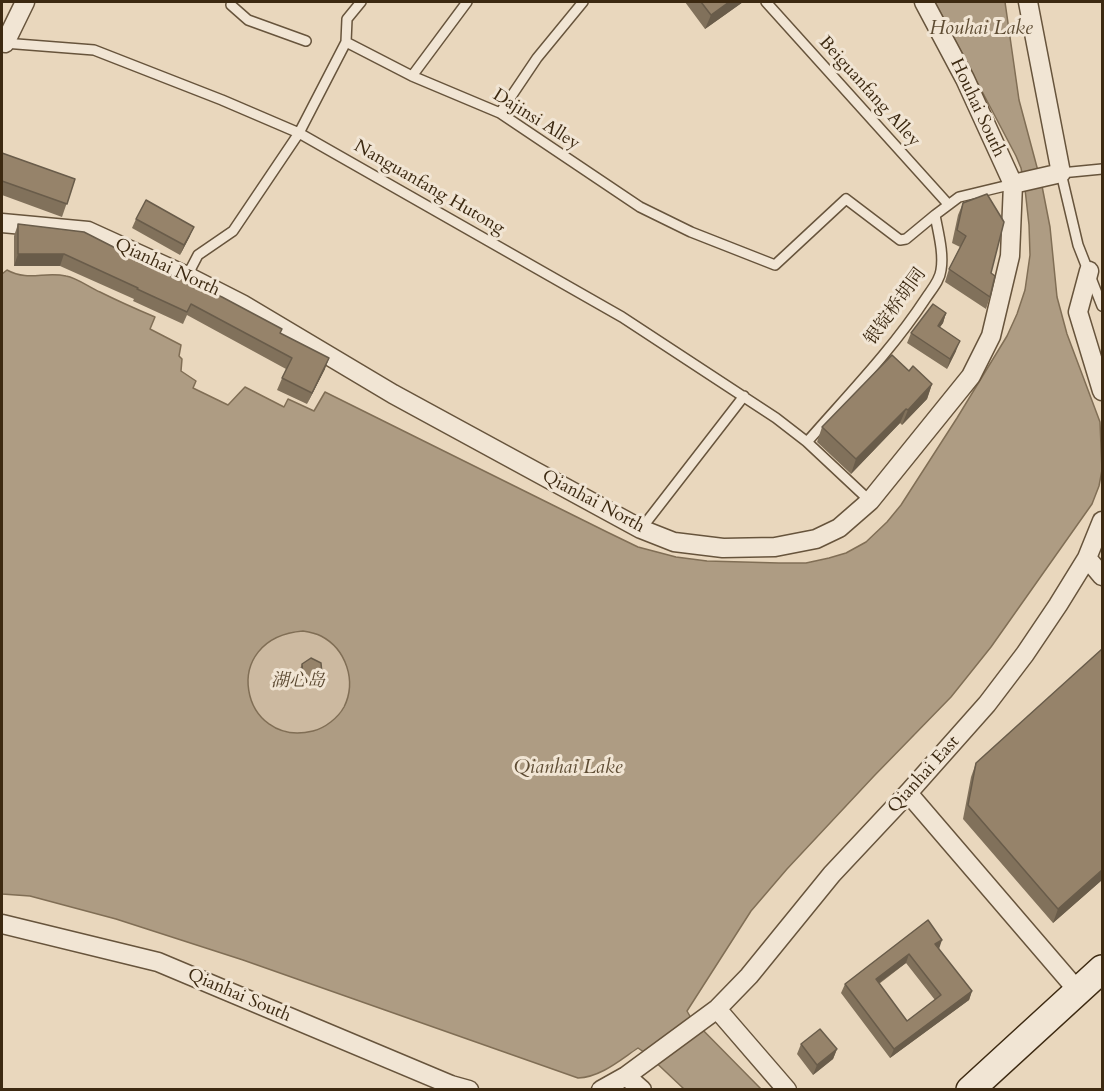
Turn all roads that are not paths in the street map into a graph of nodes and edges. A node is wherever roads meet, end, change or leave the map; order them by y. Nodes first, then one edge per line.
1 (25, 2) edge
2 (361, 2) edge
3 (466, 2) edge
4 (583, 2) edge
5 (766, 2) edge
6 (924, 2) edge
7 (1028, 2) edge
8 (229, 3) edge
9 (306, 41) dead end
10 (346, 42) junction
11 (3, 43) edge
12 (412, 76) junction
13 (500, 112) junction
14 (299, 133) junction
15 (1102, 169) edge
16 (1058, 174) junction
17 (1016, 183) junction
18 (948, 204) junction
19 (935, 215) junction
20 (2, 223) edge
21 (1089, 271) junction
22 (187, 276) junction
23 (1102, 306) edge
24 (1102, 391) edge
25 (744, 396) junction
26 (807, 442) junction
27 (870, 501) junction
28 (1102, 521) edge
29 (641, 529) junction
30 (1087, 558) junction
31 (1102, 576) edge
32 (908, 793) junction
33 (2, 924) edge
34 (1102, 969) edge
35 (1078, 991) junction
36 (717, 1009) junction
37 (626, 1076) junction
38 (469, 1089) edge
39 (601, 1089) edge
40 (642, 1089) edge
41 (788, 1089) edge
42 (970, 1089) edge

1 - 11 street
2 - 10 lane
3 - 12 lane
4 - 13 lane
5 - 18 lane, Beiguanfang Alley
6 - 17 street, Houhai South
7 - 16 street
8 - 9 lane
10 - 12 lane, Dajinsi Alley
10 - 14 lane
11 - 14 lane, Nanguanfang Hutong
12 - 13 lane, Dajinsi Alley
13 - 19 lane, Dajinsi Alley
14 - 22 lane
14 - 25 lane, Nanguanfang Hutong
15 - 16 lane
16 - 17 street
16 - 21 lane
17 - 18 lane
17 - 27 street, Qianhai North
18 - 19 lane
19 - 26 lane, 银锭桥胡同
20 - 22 street, Qianhai North
21 - 23 lane
21 - 24 street
22 - 29 street, Qianhai North
25 - 26 lane, Nanguanfang Hutong
25 - 29 lane
26 - 27 lane, Nanguanfang Hutong
27 - 29 street, Qianhai North
28 - 30 street, Qianhai East
30 - 31 street
30 - 32 street, Qianhai East
32 - 35 street
32 - 36 street, Qianhai East
33 - 38 street, Qianhai South
34 - 35 main road
35 - 42 main road
36 - 37 street, Qianhai East
36 - 41 street
37 - 39 street
37 - 40 street

